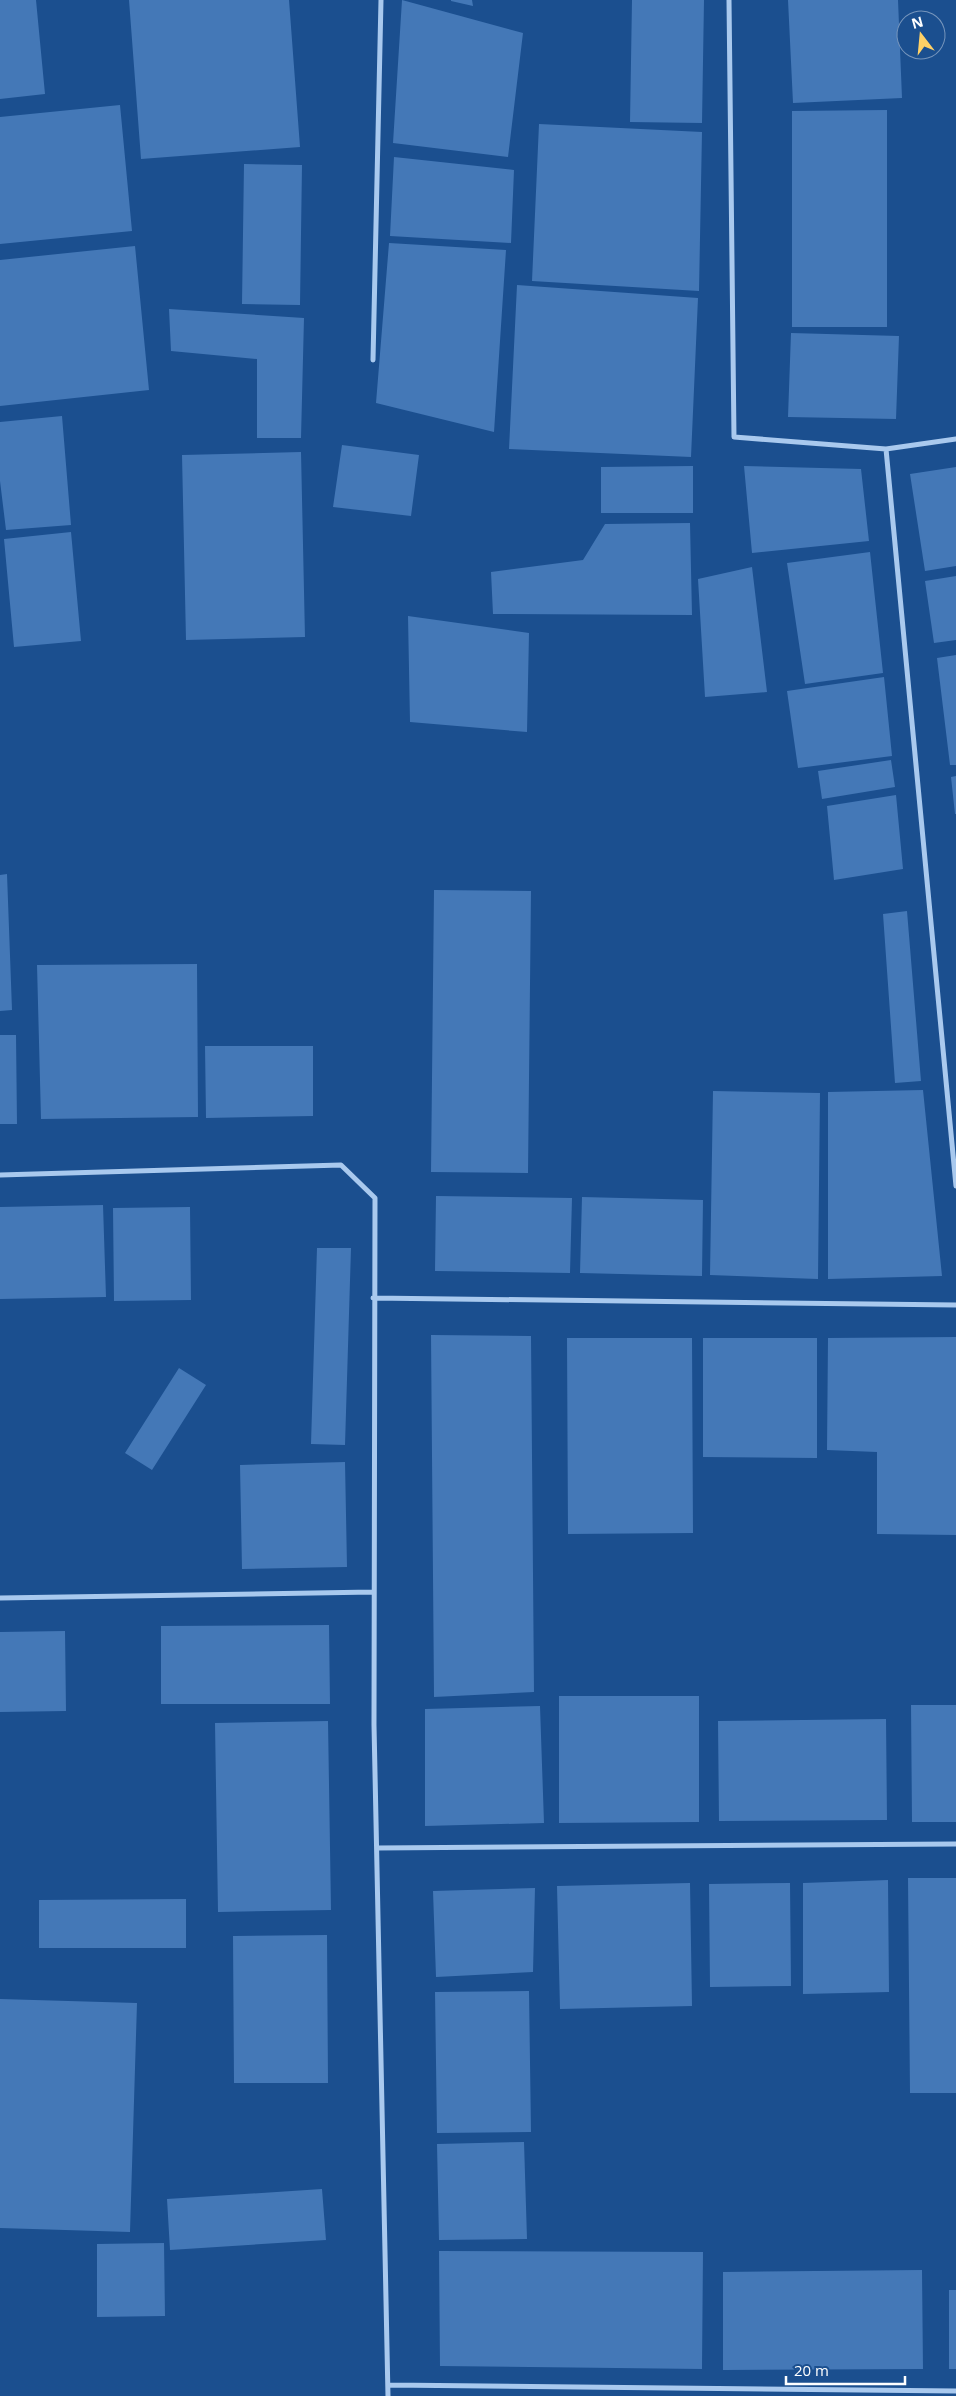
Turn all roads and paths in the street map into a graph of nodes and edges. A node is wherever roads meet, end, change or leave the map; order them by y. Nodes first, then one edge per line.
1 (381, 0) edge
2 (729, 0) edge
3 (373, 360) dead end
4 (956, 439) edge
5 (886, 449) junction
6 (0, 1175) edge
7 (956, 1186) edge
8 (373, 1298) junction
9 (956, 1305) edge
10 (373, 1592) junction
11 (0, 1598) edge
12 (956, 1844) edge
13 (377, 1848) junction
14 (389, 2385) junction
15 (956, 2391) edge
16 (388, 2396) edge

1 - 3 street
2 - 5 street
4 - 5 street
5 - 7 street
6 - 8 street
8 - 9 street
8 - 10 street
10 - 11 street
10 - 13 street
12 - 13 street
13 - 14 street
14 - 15 street
14 - 16 street

